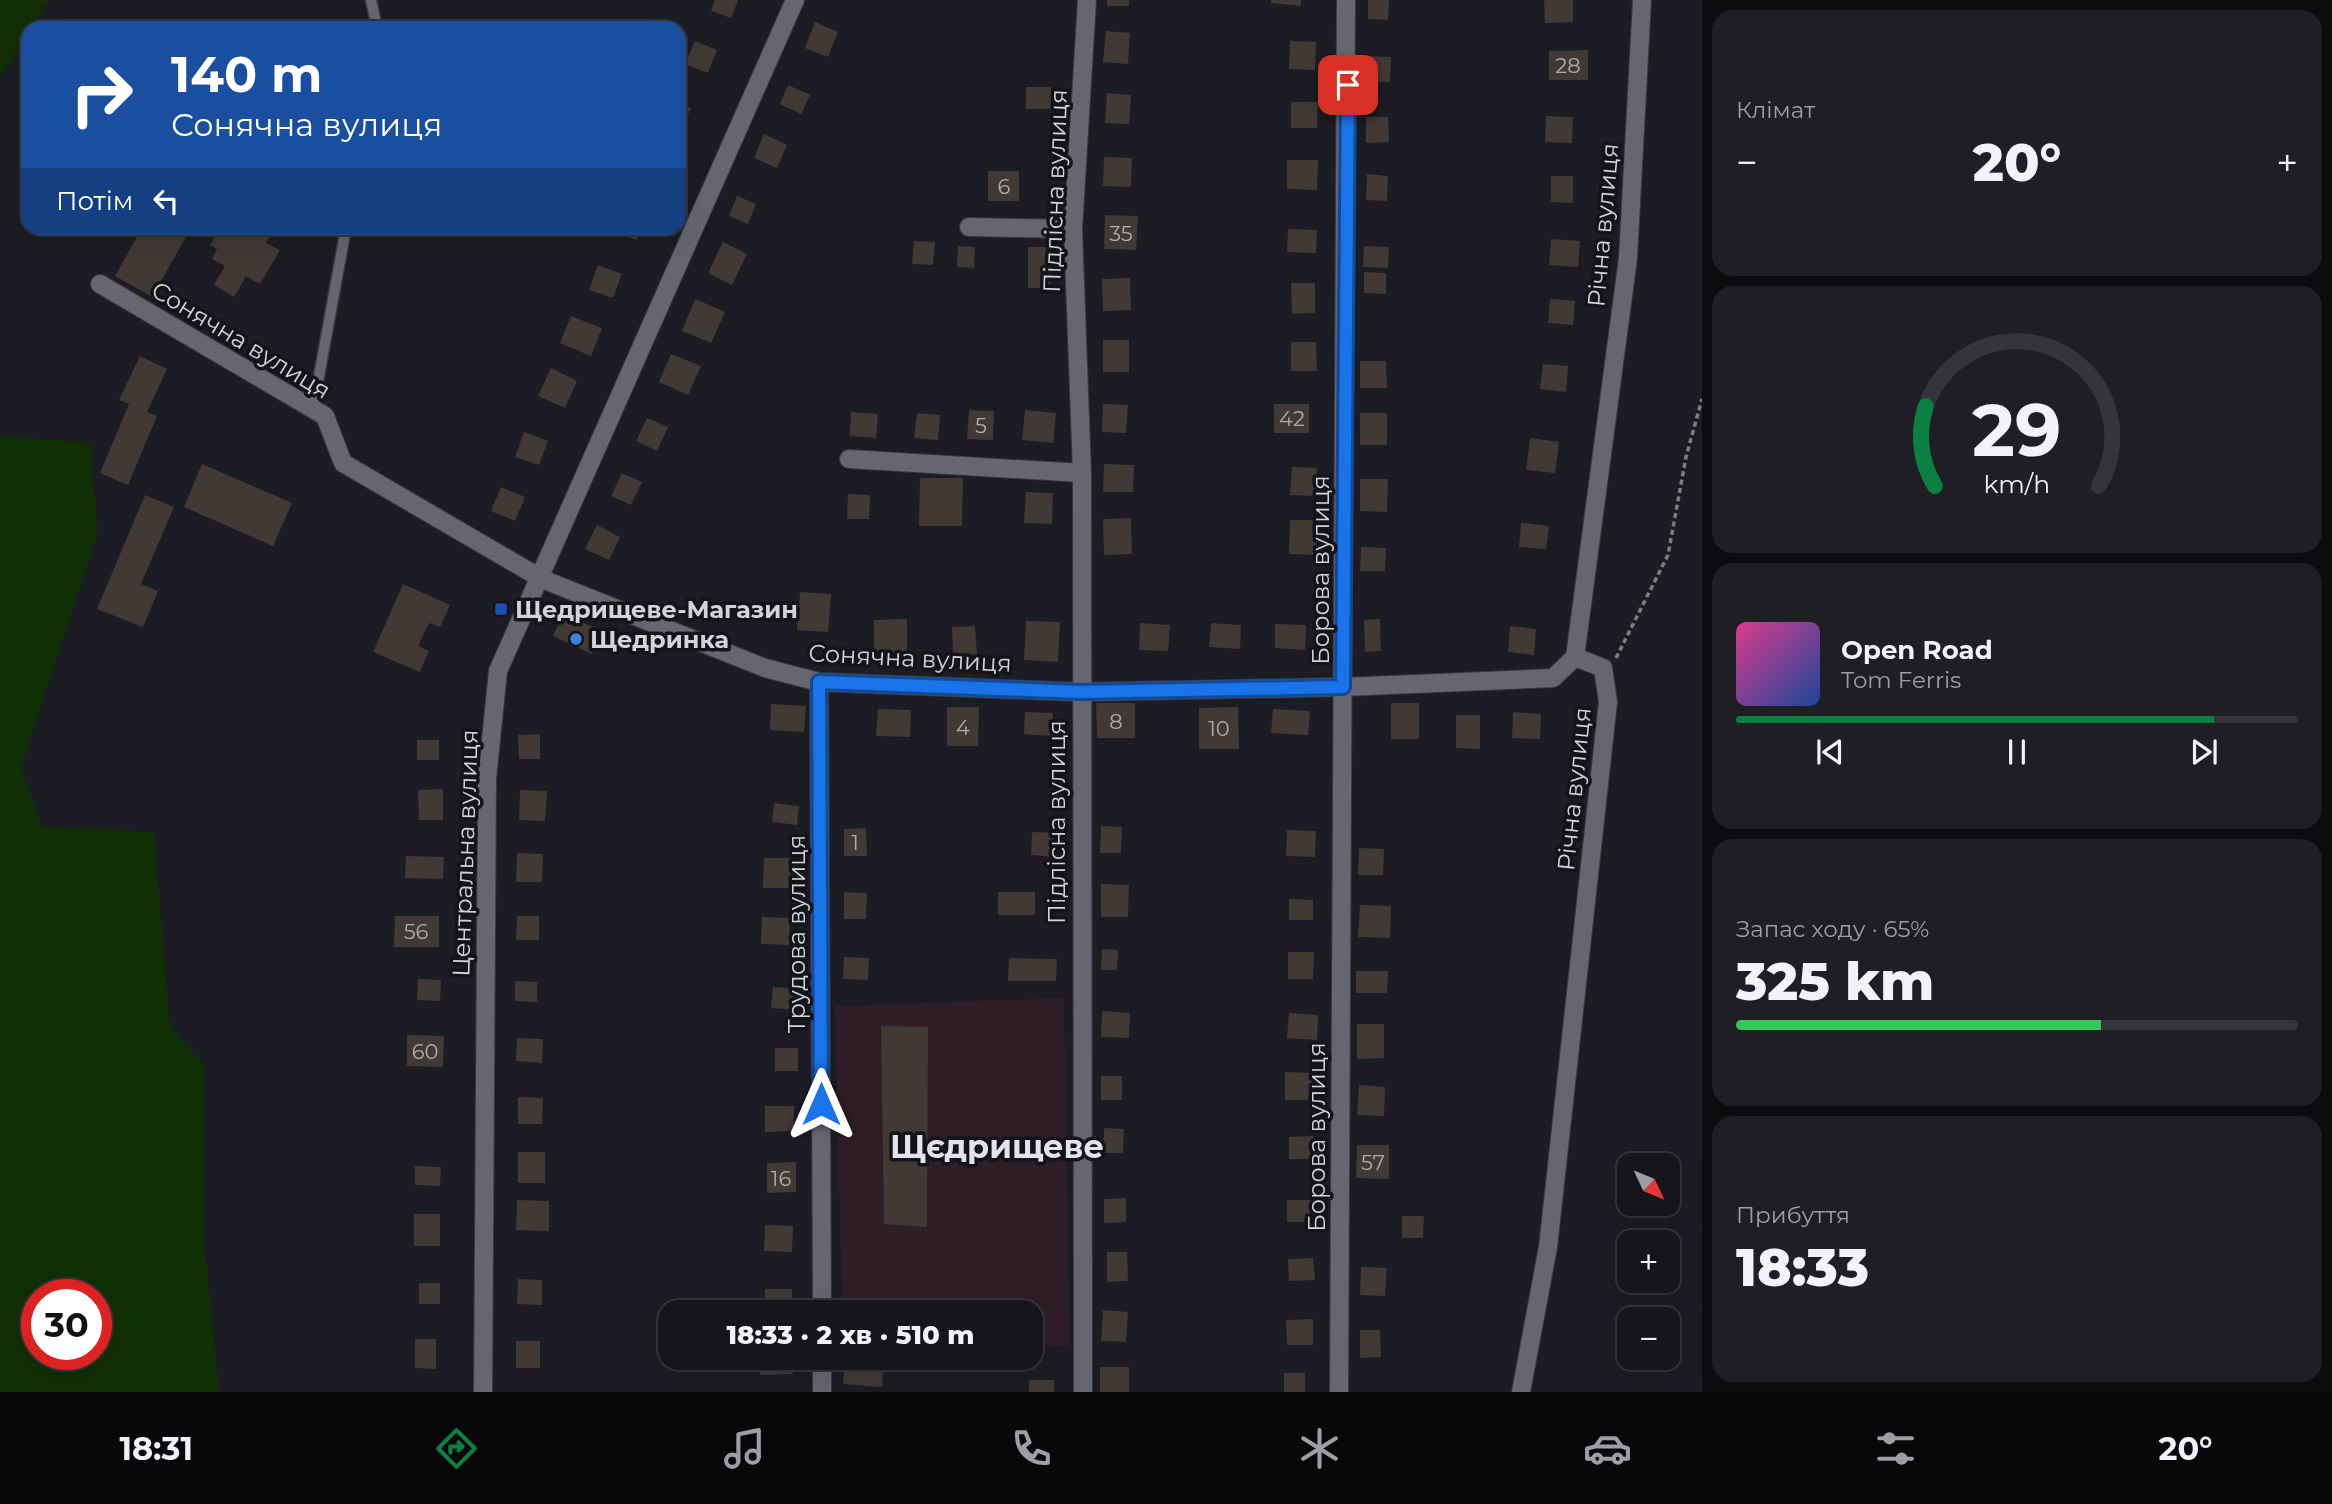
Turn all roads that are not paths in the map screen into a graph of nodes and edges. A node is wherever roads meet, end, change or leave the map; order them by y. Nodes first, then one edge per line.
1 (371, 0) edge
2 (795, 0) edge
3 (1087, 0) edge
4 (1346, 0) edge
5 (1642, 0) edge
6 (375, 21) edge
7 (969, 227) dead end
8 (1073, 229) junction
9 (345, 235) edge
10 (100, 284) dead end
11 (313, 409) junction
12 (849, 458) dead end
13 (1082, 473) junction
14 (542, 579) junction
15 (1575, 657) junction
16 (819, 682) junction
17 (1343, 687) junction
18 (1080, 692) junction
19 (822, 1300) edge
20 (822, 1370) edge
21 (483, 1392) edge
22 (822, 1392) edge
23 (1083, 1392) edge
24 (1339, 1392) edge
25 (1521, 1392) edge

1 - 6 lane
2 - 14 street, Центральна вулиця
3 - 8 street, Підлісна вулиця
4 - 17 street, Борова вулиця
5 - 15 street, Річна вулиця
7 - 8 street
8 - 13 street, Підлісна вулиця
9 - 11 lane
10 - 11 street, Сонячна вулиця
11 - 14 street, Сонячна вулиця
12 - 13 street
13 - 18 street, Підлісна вулиця
14 - 16 street, Сонячна вулиця
14 - 21 street, Центральна вулиця
15 - 17 street, Сонячна вулиця
15 - 25 street, Річна вулиця
16 - 18 street, Сонячна вулиця
16 - 19 street, Трудова вулиця
17 - 18 street, Сонячна вулиця
17 - 24 street, Борова вулиця
18 - 23 street, Підлісна вулиця
20 - 22 street

